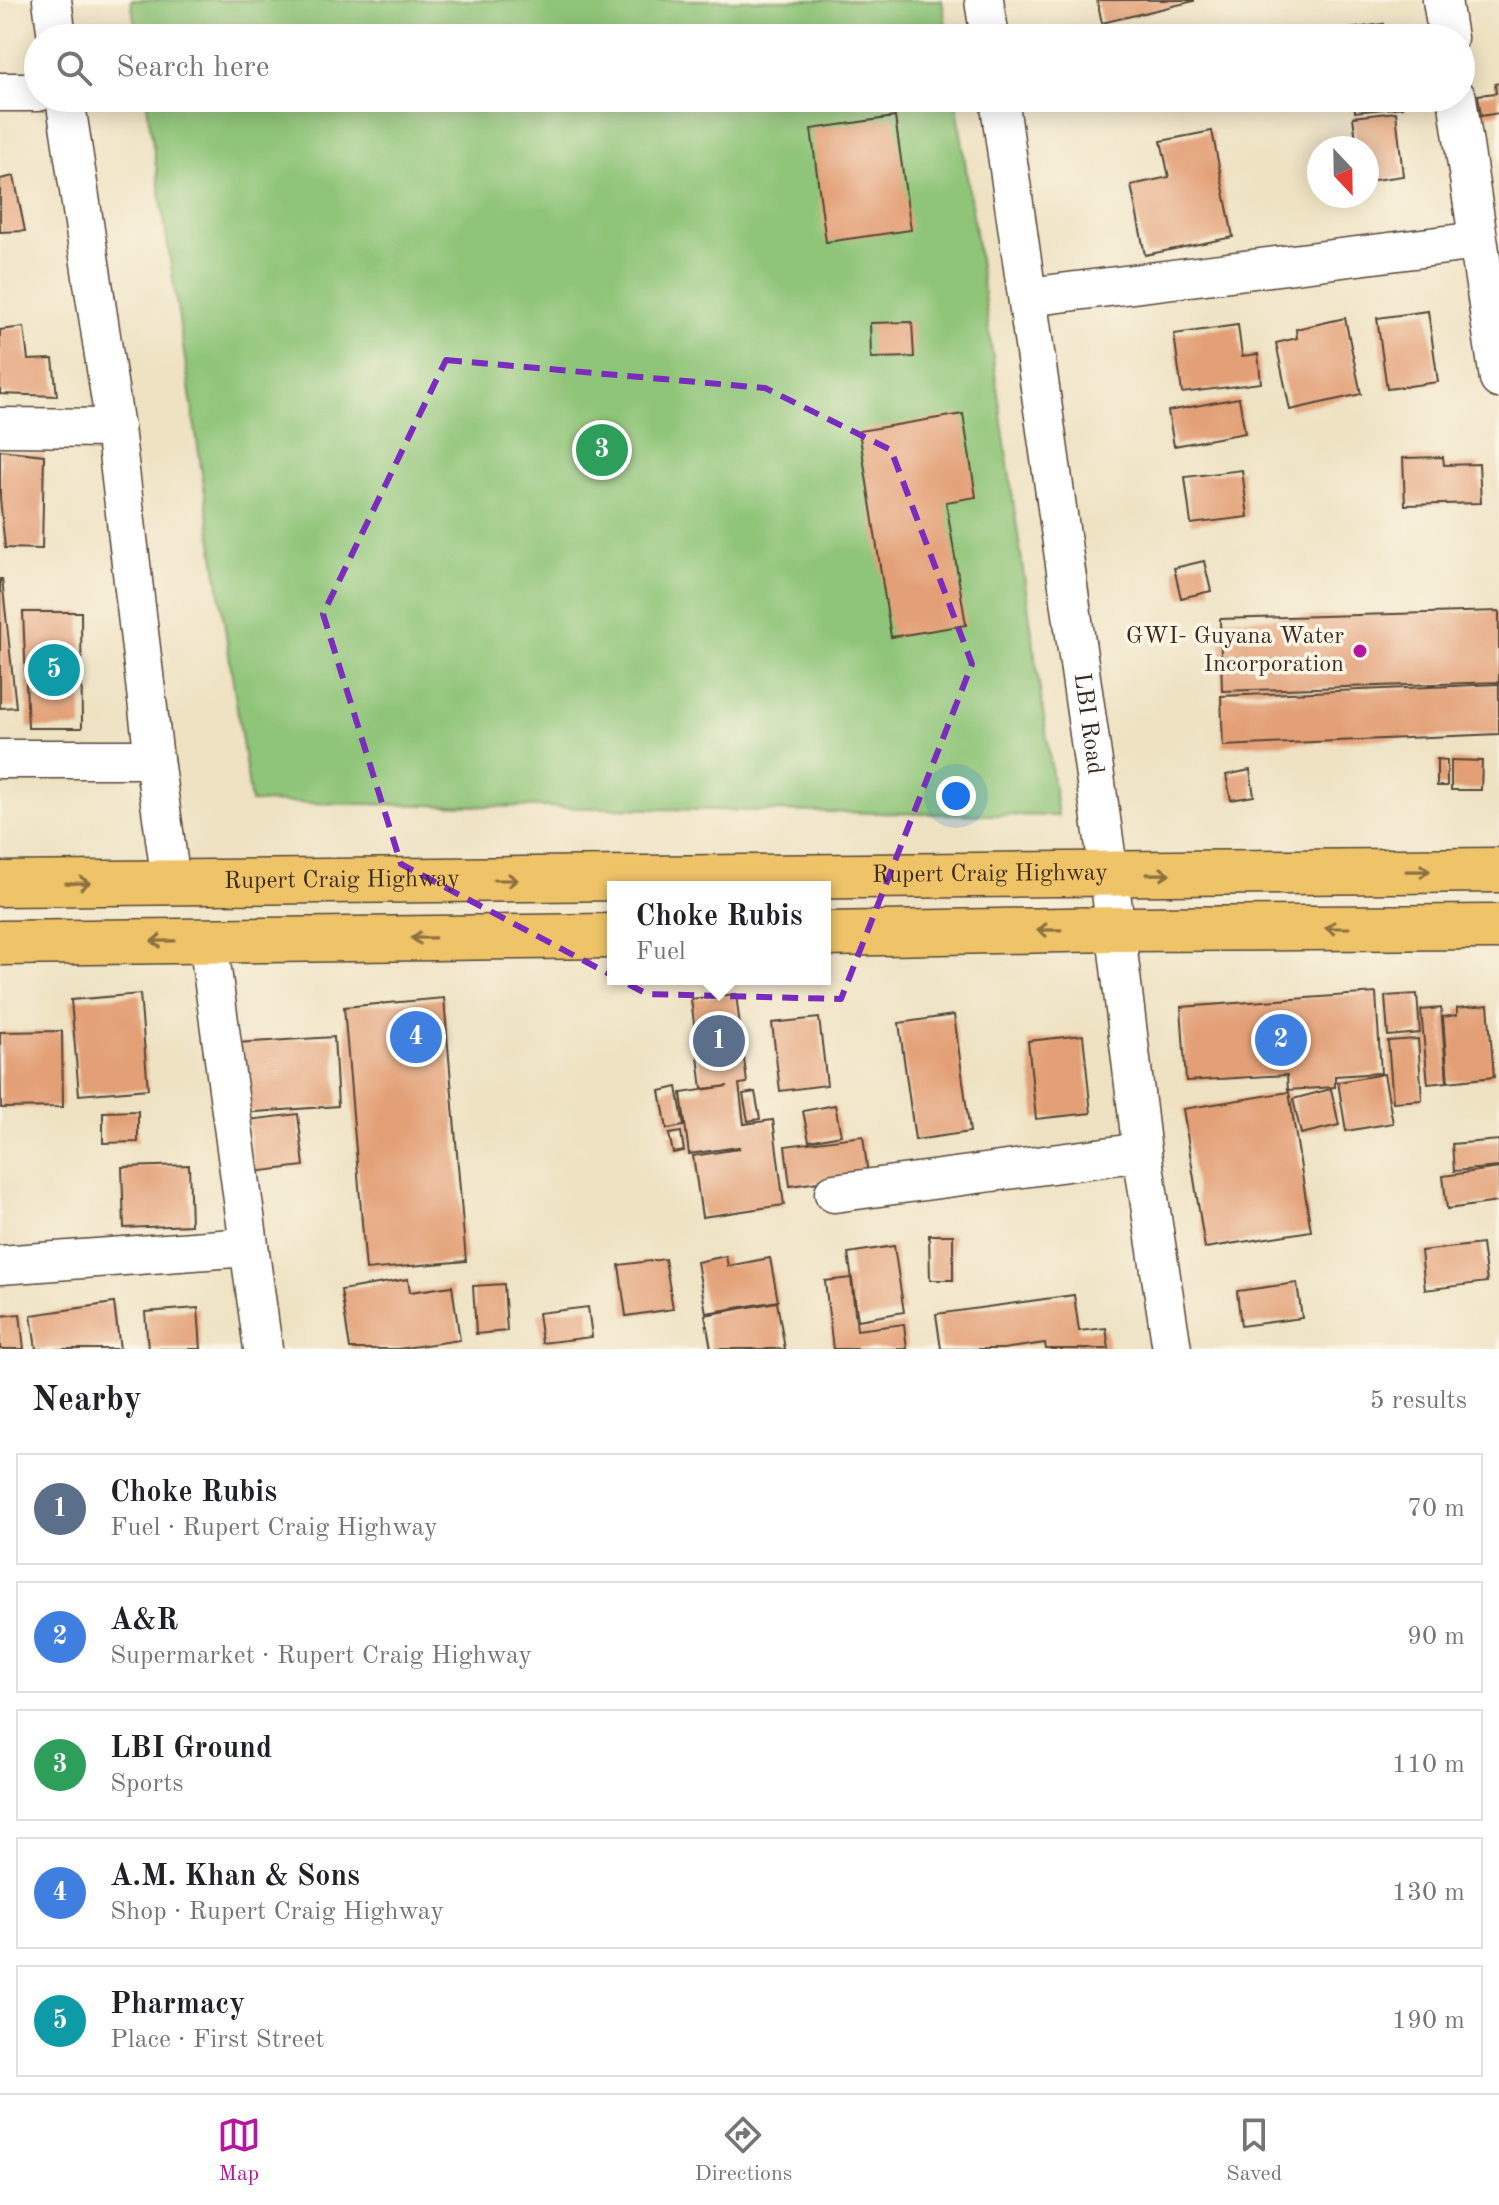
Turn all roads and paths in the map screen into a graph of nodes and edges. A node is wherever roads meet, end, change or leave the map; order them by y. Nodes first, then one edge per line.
1 (52, 0) edge
2 (984, 0) edge
3 (1442, 0) edge
4 (55, 24) edge
5 (988, 24) edge
6 (1446, 24) edge
7 (0, 92) edge
8 (24, 92) edge
9 (67, 112) edge
10 (1001, 112) edge
11 (1459, 112) edge
12 (1478, 241) junction
13 (1028, 297) junction
14 (1499, 379) edge
15 (0, 427) edge
16 (115, 428) junction
17 (0, 759) edge
18 (154, 759) junction
19 (1499, 870) edge
20 (1109, 875) junction
21 (171, 882) junction
22 (0, 884) edge
23 (1499, 927) edge
24 (1117, 929) junction
25 (831, 934) edge
26 (607, 936) edge
27 (208, 940) junction
28 (0, 943) edge
29 (1142, 1152) junction
30 (834, 1193) dead end
31 (248, 1247) junction
32 (0, 1265) edge
33 (263, 1349) edge
34 (1172, 1349) edge

1 - 4 street
2 - 5 street
3 - 6 street
7 - 8 street
9 - 16 street
10 - 13 street, LBI Road
11 - 12 street
12 - 13 street
12 - 14 street
13 - 20 street, LBI Road
15 - 16 street
16 - 18 street
17 - 18 street
18 - 21 street
20 -> 19 main road, Rupert Craig Highway
21 -> 20 main road, Rupert Craig Highway
20 - 24 street, LBI Road
22 -> 21 main road, Rupert Craig Highway
23 -> 24 main road
24 -> 25 main road
24 - 29 street, LBI Road
26 -> 27 main road
27 -> 28 main road
27 - 31 street
29 - 30 street
29 - 34 street, LBI Road
31 - 32 street
31 - 33 street

